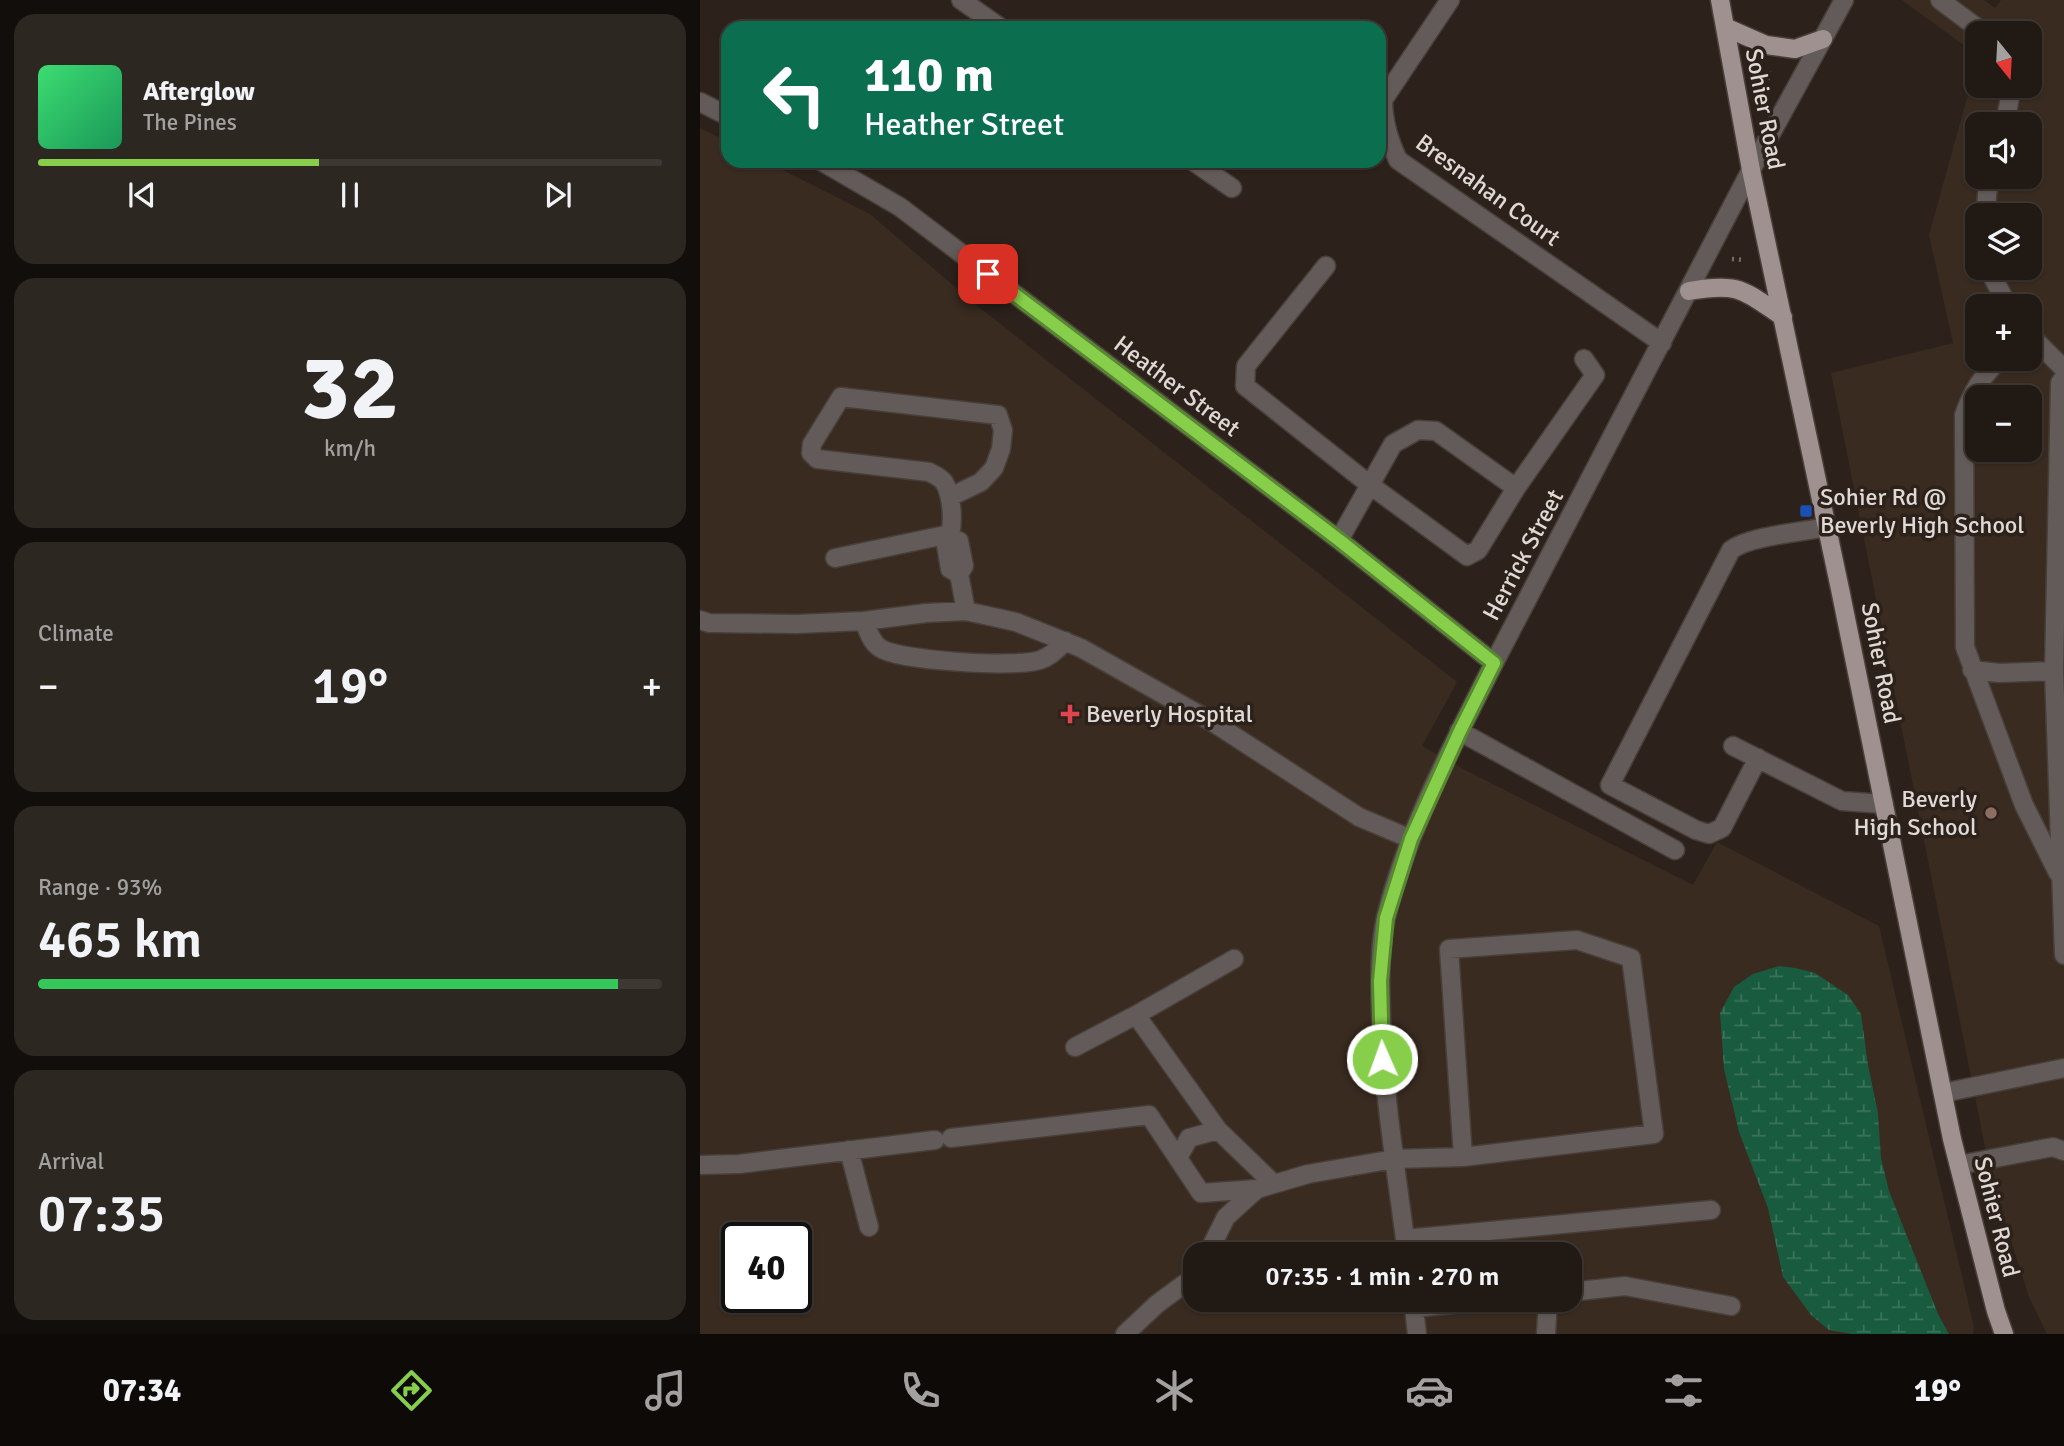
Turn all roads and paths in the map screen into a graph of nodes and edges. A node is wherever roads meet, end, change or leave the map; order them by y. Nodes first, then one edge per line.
1 (961, 0) edge
2 (1450, 0) edge
3 (1720, 0) edge
4 (1844, 0) edge
5 (1940, 0) edge
6 (991, 21) edge
7 (1968, 21) edge
8 (1725, 27) junction
9 (1823, 39) junction
10 (1769, 60) dead end
11 (1766, 94) dead end
12 (1386, 96) edge
13 (700, 102) edge
14 (721, 112) edge
15 (1386, 129) edge
16 (833, 168) edge
17 (1203, 168) edge
18 (1751, 170) junction
19 (1232, 188) dead end
20 (1732, 259) dead end
21 (1744, 260) dead end
22 (1326, 266) dead end
23 (1689, 291) junction
24 (1783, 317) junction
25 (1662, 343) junction
26 (2042, 347) edge
27 (1584, 359) dead end
28 (2064, 369) edge
29 (1988, 371) edge
30 (2064, 377) edge
31 (1370, 485) junction
32 (1516, 488) junction
33 (950, 497) junction
34 (1827, 527) junction
35 (950, 536) junction
36 (1339, 540) junction
37 (835, 558) dead end
38 (967, 611) junction
39 (700, 620) edge
40 (864, 621) junction
41 (1065, 641) junction
42 (1494, 663) junction
43 (1972, 670) junction
44 (2054, 671) junction
45 (1460, 731) junction
46 (1733, 746) dead end
47 (1758, 758) junction
48 (1884, 804) junction
49 (1411, 839) junction
50 (1675, 850) dead end
51 (2061, 879) junction
52 (2064, 955) edge
53 (1234, 959) dead end
54 (1136, 1014) junction
55 (1075, 1048) dead end
56 (2064, 1068) edge
57 (1943, 1093) junction
58 (1218, 1130) junction
59 (849, 1150) junction
60 (2064, 1151) edge
61 (1463, 1157) junction
62 (1178, 1158) junction
63 (1394, 1159) junction
64 (700, 1165) edge
65 (1959, 1165) junction
66 (1265, 1186) junction
67 (1711, 1210) dead end
68 (869, 1227) dead end
69 (1214, 1242) edge
70 (1405, 1242) edge
71 (1447, 1242) edge
72 (1183, 1285) edge
73 (1582, 1291) edge
74 (1731, 1306) dead end
75 (1414, 1312) edge
76 (1548, 1312) edge
77 (1125, 1334) edge
78 (1417, 1334) edge
79 (1546, 1334) edge
80 (2004, 1334) edge

1 - 6 street
2 - 12 street, Bresnahan Court
3 - 8 main road, Sohier Road
4 - 9 street, Herrick Street
5 - 7 street
8 - 9 main road
8 - 18 main road, Sohier Road
9 - 18 street, Herrick Street
10 - 11 path
13 - 14 street
15 - 25 street, Bresnahan Court
16 - 36 street, Heather Street
17 - 19 street
18 - 23 street, Herrick Street
18 - 24 main road, Sohier Road
20 - 21 path
22 - 31 street
23 - 24 main road
23 - 25 street, Herrick Street
24 - 34 main road, Sohier Road
25 - 42 street, Herrick Street
26 - 28 street
27 - 32 street
29 - 43 street
30 - 44 street
31 - 32 street
31 - 32 street
31 - 36 street
33 - 33 street
33 - 35 street
34 - 47 street
34 - 48 main road, Sohier Road
35 - 37 street
35 - 38 street
36 - 42 street, Heather Street
38 - 40 street
38 - 41 street
39 - 40 street
40 - 41 street
41 - 49 street
42 - 45 street, Herrick Street
43 - 44 street
43 - 51 street
44 - 51 street
45 - 49 street, Herrick Street
45 - 50 street
46 - 47 street
47 - 48 street
48 - 57 main road, Sohier Road
49 - 63 street, Herrick Street
51 - 52 street
53 - 54 street
54 - 55 street
54 - 58 street
56 - 57 street
57 - 65 main road, Sohier Road
58 - 62 street
58 - 66 street
59 - 62 street
59 - 64 street
59 - 68 street
60 - 65 street
61 - 61 street
61 - 63 street
62 - 66 street
63 - 66 street
63 - 70 street, Herrick Street
65 - 80 main road, Sohier Road
66 - 69 street
67 - 71 street
72 - 77 street
73 - 74 street
75 - 78 street
76 - 79 street

